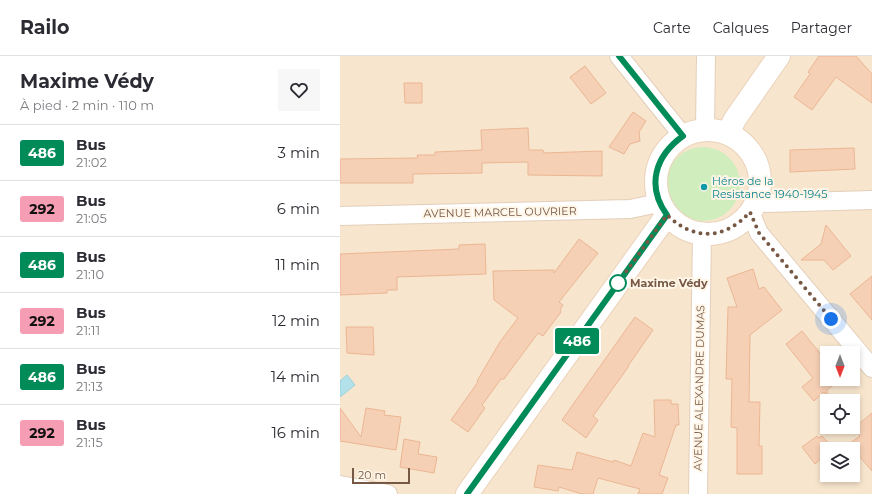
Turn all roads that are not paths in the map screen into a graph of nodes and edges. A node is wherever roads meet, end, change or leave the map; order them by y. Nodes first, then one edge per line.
1 (619, 56) edge
2 (706, 56) edge
3 (779, 56) edge
4 (705, 130) junction
5 (728, 134) junction
6 (683, 136) junction
7 (872, 200) edge
8 (754, 207) junction
9 (663, 209) junction
10 (340, 216) edge
11 (702, 234) junction
12 (872, 368) edge
13 (340, 485) edge
14 (388, 494) edge
15 (468, 494) edge
16 (698, 494) edge

1 - 6 street
2 - 4 street
3 - 5 street
4 - 5 street
4 - 6 street
5 - 8 street
6 - 9 street
7 - 8 street
8 - 11 street
8 - 12 street
9 - 10 street, AVENUE MARCEL OUVRIER
9 - 11 street
9 - 15 street
11 - 16 street, AVENUE ALEXANDRE DUMAS
13 - 14 street

